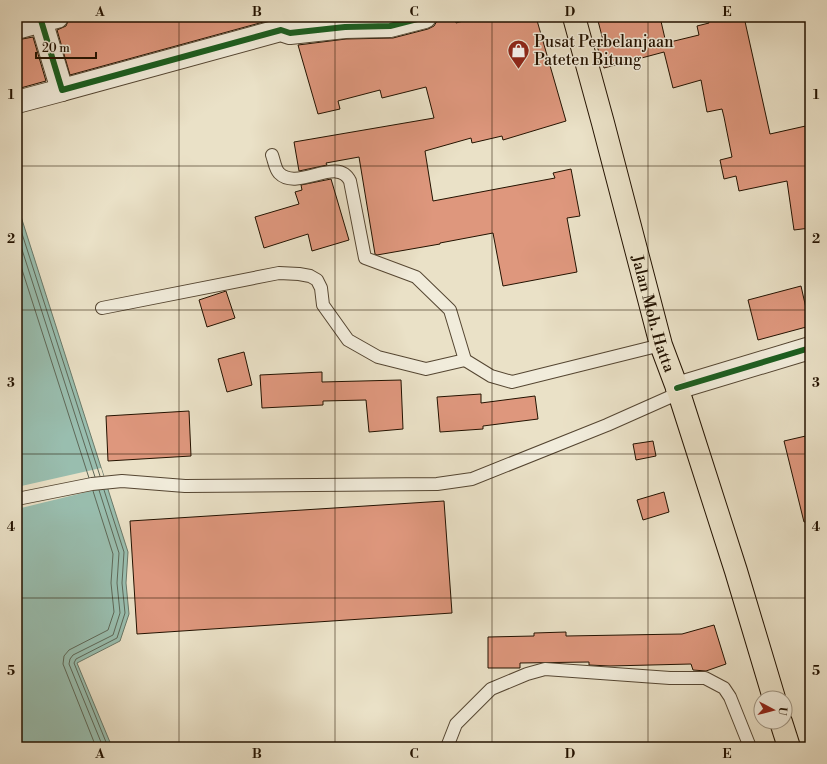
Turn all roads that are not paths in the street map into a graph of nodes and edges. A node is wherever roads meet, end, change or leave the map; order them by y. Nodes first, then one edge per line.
1 (425, 17) edge
2 (574, 17) edge
3 (46, 19) edge
4 (366, 22) edge
5 (279, 23) edge
6 (17, 28) edge
7 (62, 90) junction
8 (17, 102) edge
9 (272, 155) dead end
10 (102, 308) dead end
11 (662, 345) junction
12 (810, 348) edge
13 (465, 360) junction
14 (678, 391) junction
15 (17, 499) edge
16 (772, 690) edge
17 (784, 730) edge
18 (447, 747) edge
19 (750, 747) edge
20 (789, 747) edge

1 - 4 street
2 - 11 highway, Jalan Moh. Hatta
3 - 6 street
3 - 7 street
4 - 5 street
5 - 7 street
7 - 8 street
9 - 13 lane
10 - 13 lane
11 - 13 lane
11 - 14 highway, Jalan Moh. Hatta
12 - 14 street
14 - 15 lane
14 - 16 highway, Jalan Moh. Hatta
17 - 20 highway
18 - 19 lane

